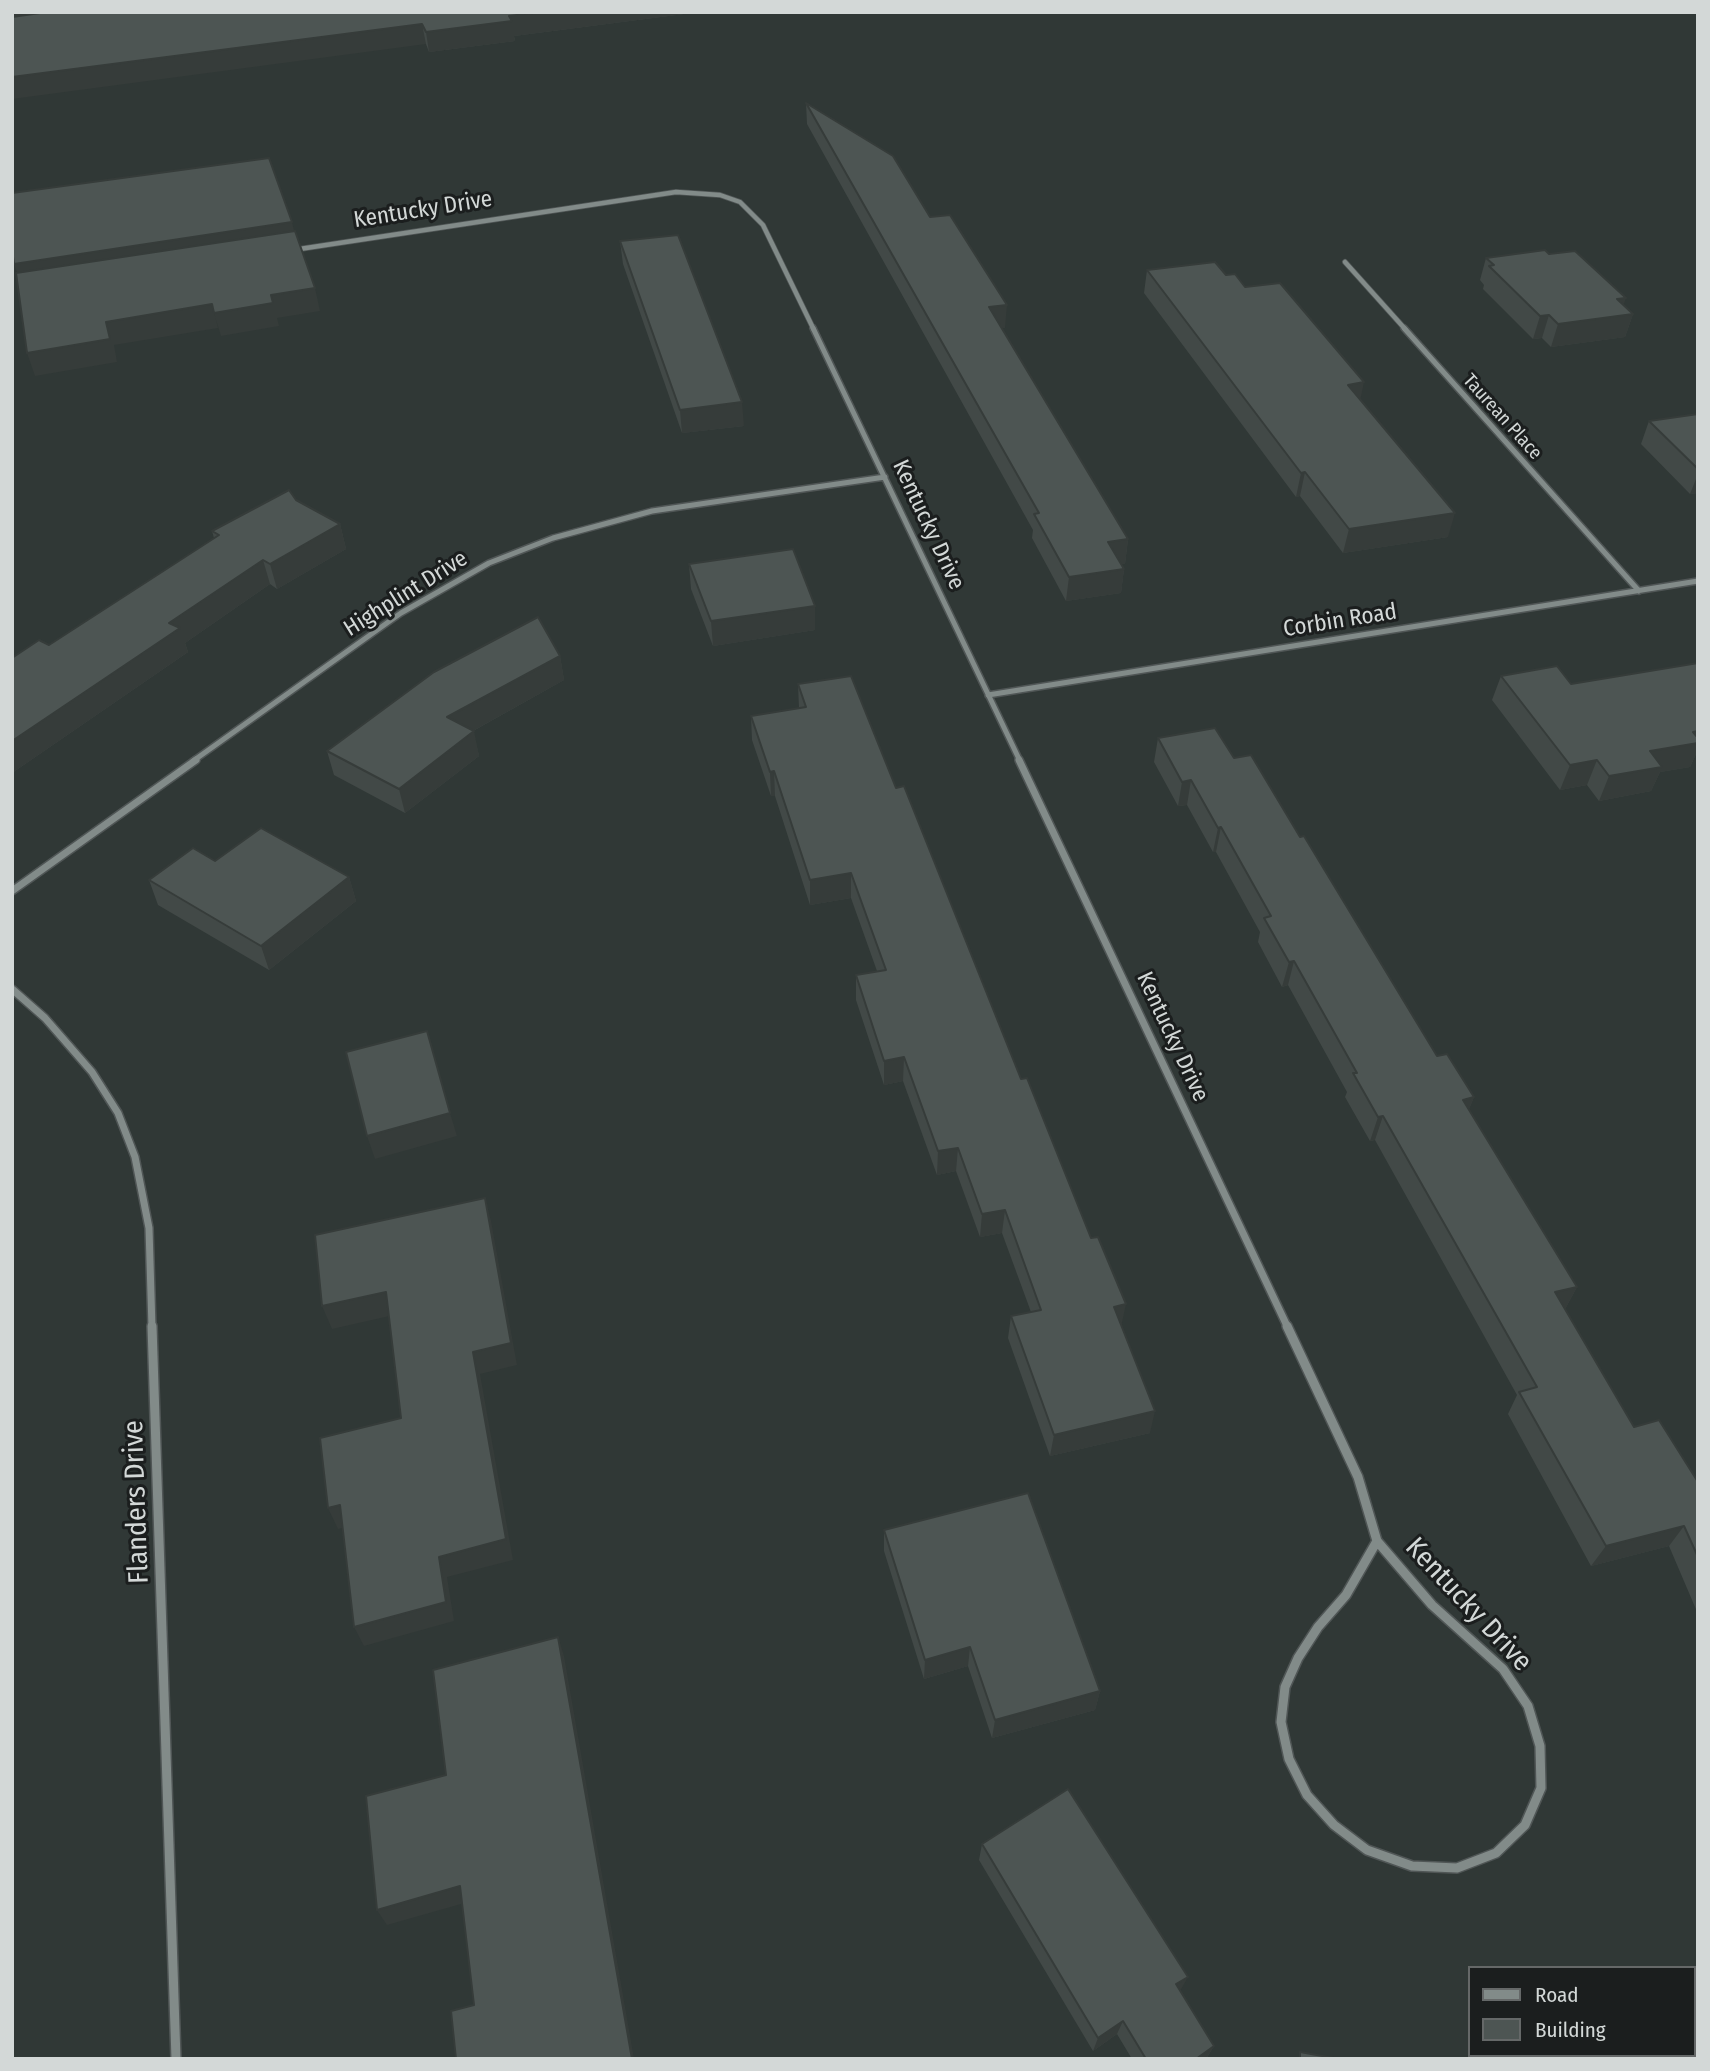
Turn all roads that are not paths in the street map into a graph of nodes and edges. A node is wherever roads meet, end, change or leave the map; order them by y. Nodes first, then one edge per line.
1 (285, 251) edge
2 (1345, 262) dead end
3 (885, 477) junction
4 (1698, 581) edge
5 (1639, 591) junction
6 (988, 695) junction
7 (12, 891) edge
8 (12, 989) edge
9 (1377, 1541) junction
10 (176, 2059) edge

1 - 3 street, Kentucky Drive
2 - 5 street, Taurean Place
3 - 6 street, Kentucky Drive
3 - 7 street, Highplint Drive
4 - 5 street, Corbin Road
5 - 6 street, Corbin Road
6 - 9 street, Kentucky Drive
8 - 10 street, Flanders Drive
9 - 9 street, Kentucky Drive

